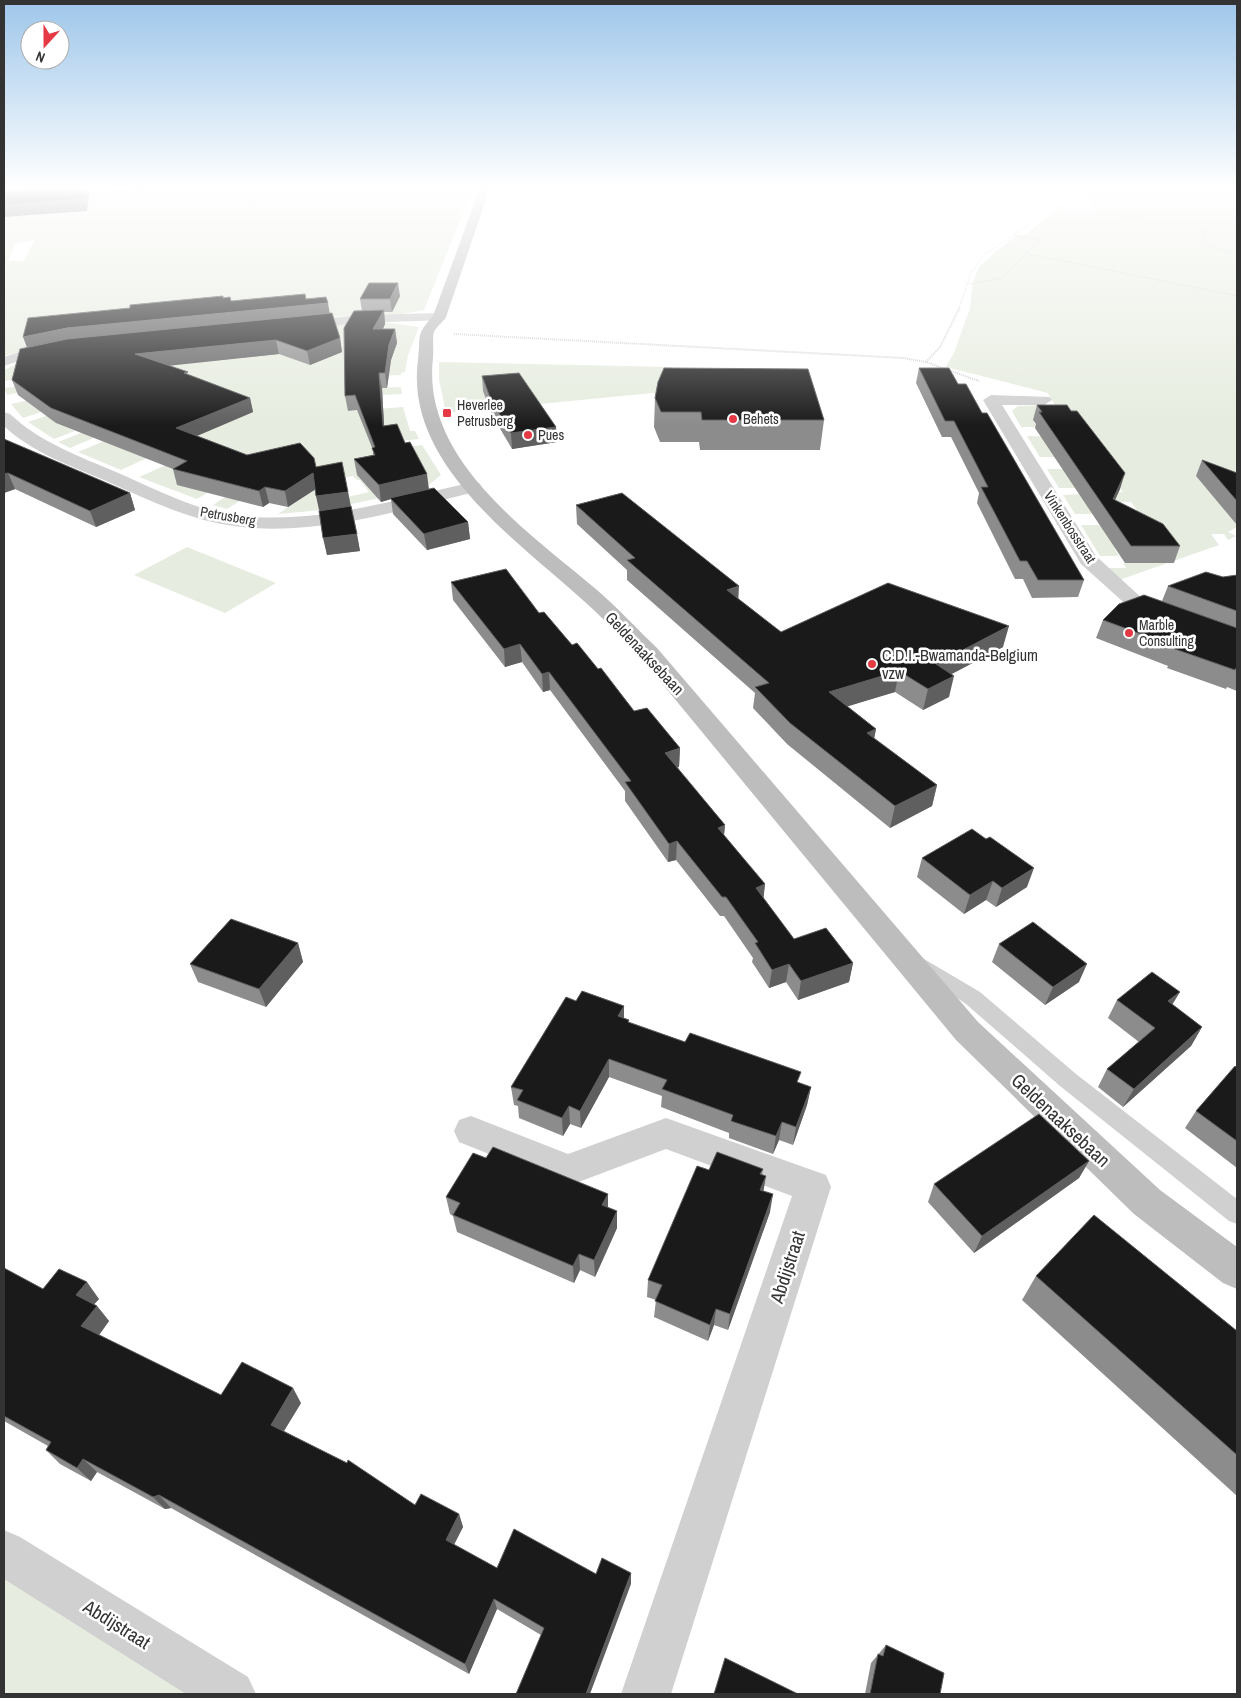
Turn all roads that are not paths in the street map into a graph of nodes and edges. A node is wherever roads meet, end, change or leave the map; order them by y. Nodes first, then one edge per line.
1 (457, 267) edge
2 (439, 317) junction
3 (284, 326) edge
4 (71, 347) edge
5 (4, 362) edge
6 (979, 381) road end
7 (992, 400) junction
8 (1044, 400) dead end
9 (4, 416) edge
10 (473, 487) junction
11 (1237, 641) edge
12 (902, 952) junction
13 (471, 1131) dead end
14 (1237, 1213) edge
15 (1237, 1270) edge
16 (4, 1553) edge
17 (231, 1694) edge
18 (646, 1694) edge

1 - 2 street, Geldenaaksebaan
2 - 3 street
2 - 10 street, Geldenaaksebaan
4 - 5 street
6 - 7 street, Vinkenbosstraat
7 - 8 street
7 - 11 street, Vinkenbosstraat
9 - 10 street, Petrusberg
10 - 12 street, Geldenaaksebaan
12 - 14 lane, Geldenaaksebaan
12 - 15 street, Geldenaaksebaan
13 - 18 street, Abdijstraat
16 - 17 street, Abdijstraat

